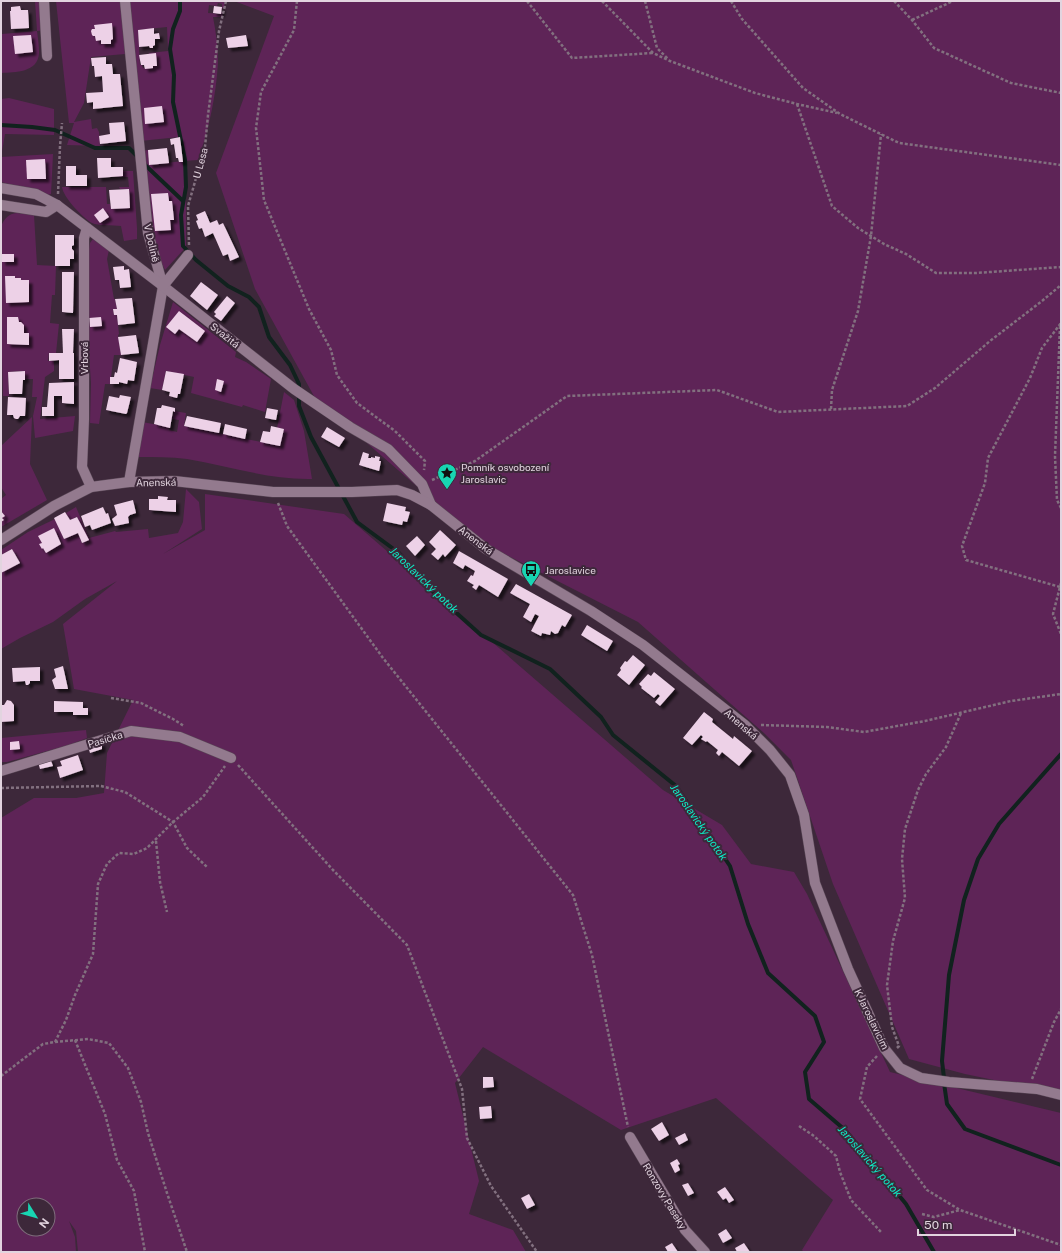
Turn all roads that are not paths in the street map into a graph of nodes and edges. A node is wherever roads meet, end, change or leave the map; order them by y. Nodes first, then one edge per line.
1 (44, 1) edge
2 (125, 1) edge
3 (47, 56) dead end
4 (1, 188) edge
5 (1, 204) edge
6 (57, 204) junction
7 (87, 228) junction
8 (188, 255) road end
9 (163, 286) junction
10 (129, 482) junction
11 (91, 487) junction
12 (431, 505) junction
13 (1, 540) edge
14 (231, 758) road end
15 (1, 771) edge
16 (815, 883) joint
17 (1061, 1095) edge
18 (630, 1137) road end
19 (705, 1252) edge

1 - 3 street
2 - 9 street, V Dolině
4 - 6 street, Svažitá
5 - 6 street
6 - 7 street, Svažitá
7 - 9 street, Svažitá
7 - 11 street, Vrbová
8 - 9 street
9 - 10 street, V Dolině
9 - 12 street, Svažitá
10 - 11 street, Anenská
10 - 12 street, Anenská
11 - 13 street, Anenská
12 - 16 street, Anenská
14 - 15 street, Pasíčka
16 - 17 street, K Jaroslavicím
18 - 19 street, Ronzovy Paseky

